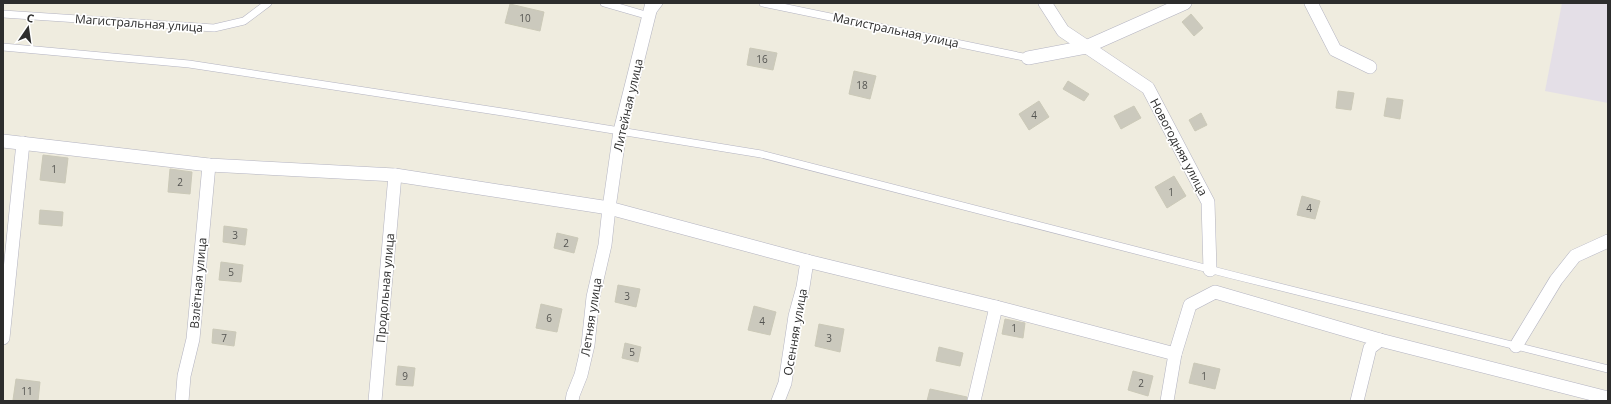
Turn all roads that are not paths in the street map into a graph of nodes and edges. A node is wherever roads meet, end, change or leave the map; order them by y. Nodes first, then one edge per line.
1 (268, 3) edge
2 (604, 3) edge
3 (659, 3) edge
4 (763, 3) edge
5 (1045, 3) edge
6 (1185, 3) edge
7 (1310, 3) edge
8 (651, 9) edge
9 (3, 14) edge
10 (3, 47) edge
11 (1086, 47) junction
12 (1028, 58) joint
13 (1370, 67) dead end
14 (620, 131) junction
15 (3, 141) edge
16 (23, 143) junction
17 (209, 165) junction
18 (395, 175) junction
19 (608, 208) junction
20 (1608, 241) edge
21 (807, 261) junction
22 (1210, 270) junction
23 (996, 307) junction
24 (3, 338) edge
25 (1380, 340) junction
26 (1516, 346) junction
27 (1175, 354) junction
28 (1608, 369) edge
29 (1608, 400) edge
30 (182, 401) edge
31 (375, 401) edge
32 (572, 401) edge
33 (778, 401) edge
34 (974, 401) edge
35 (1167, 401) edge
36 (1358, 401) edge

1 - 9 lane, Магистральная улица
2 - 8 lane
3 - 8 lane
4 - 12 lane, Магистральная улица
5 - 11 street, Новогодняя улица
6 - 11 street
7 - 13 street
8 - 14 street, Литейная улица
10 - 14 lane
11 - 12 street
11 - 22 street, Новогодняя улица
14 - 19 street, Литейная улица
14 - 22 lane
15 - 16 street
16 - 17 street
16 - 24 street
17 - 18 street
17 - 30 street, Взлётная улица
18 - 19 street
18 - 31 street, Продольная улица
19 - 21 street
19 - 32 street, Летняя улица
20 - 26 street
21 - 23 street
21 - 33 street, Осенняя улица
22 - 26 lane
23 - 27 street
23 - 34 street
25 - 27 street
25 - 29 street
25 - 36 street
26 - 28 lane
27 - 35 street

